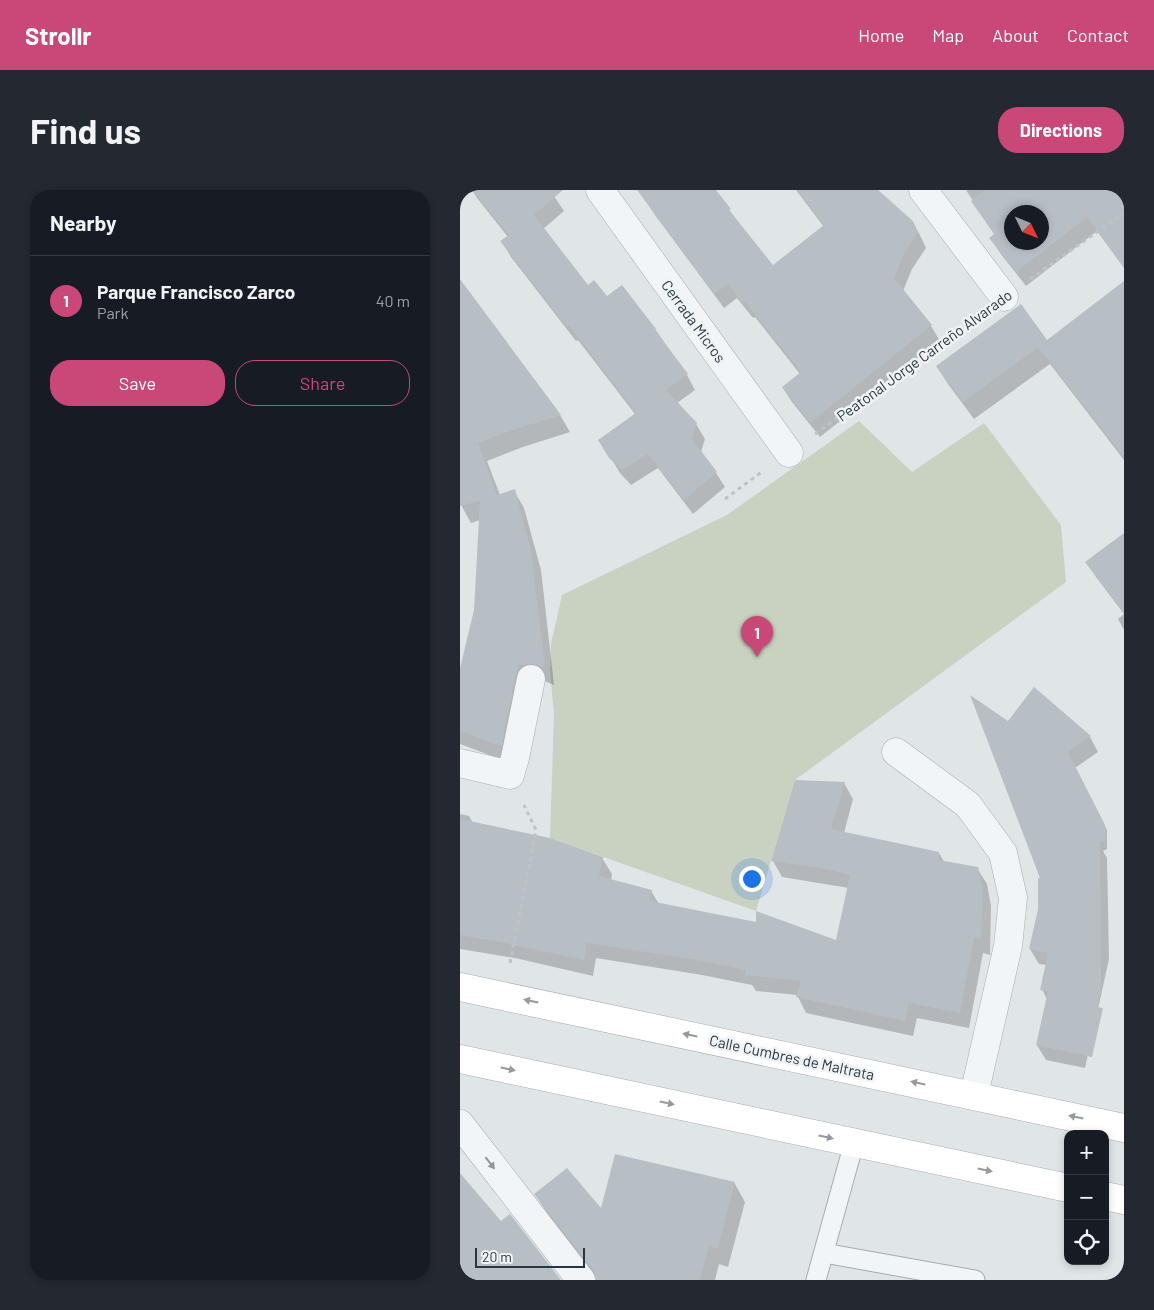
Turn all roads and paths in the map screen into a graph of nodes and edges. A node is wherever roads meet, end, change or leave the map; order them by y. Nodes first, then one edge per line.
1 (600, 190) edge
2 (923, 190) edge
3 (1124, 213) edge
4 (1004, 297) junction
5 (789, 453) junction
6 (725, 499) dead end
7 (530, 679) dead end
8 (896, 752) dead end
9 (460, 763) edge
10 (510, 775) junction
11 (460, 987) edge
12 (504, 996) junction
13 (460, 1059) edge
14 (974, 1095) junction
15 (460, 1124) edge
16 (1124, 1128) edge
17 (854, 1142) junction
18 (1064, 1187) edge
19 (1109, 1197) edge
20 (1124, 1200) edge
21 (824, 1254) junction
22 (581, 1280) edge
23 (816, 1280) edge
24 (975, 1280) edge

1 - 5 street, Cerrada Micros
2 - 4 street
3 - 4 path, Peatonal Jorge Carreño Alvarado
4 - 5 path, Peatonal Jorge Carreño Alvarado
5 - 6 path, Peatonal Jorge Carreño Alvarado
7 - 10 street
8 - 14 street
9 - 10 street
10 - 12 path
11 - 12 main road, Calle Cumbres de Maltrata
14 -> 12 main road, Calle Cumbres de Maltrata
13 -> 17 main road
16 -> 14 main road, Calle Cumbres de Maltrata
15 -> 22 street
17 -> 18 main road
17 - 21 lane
19 - 20 main road
21 - 23 lane
21 - 24 lane

